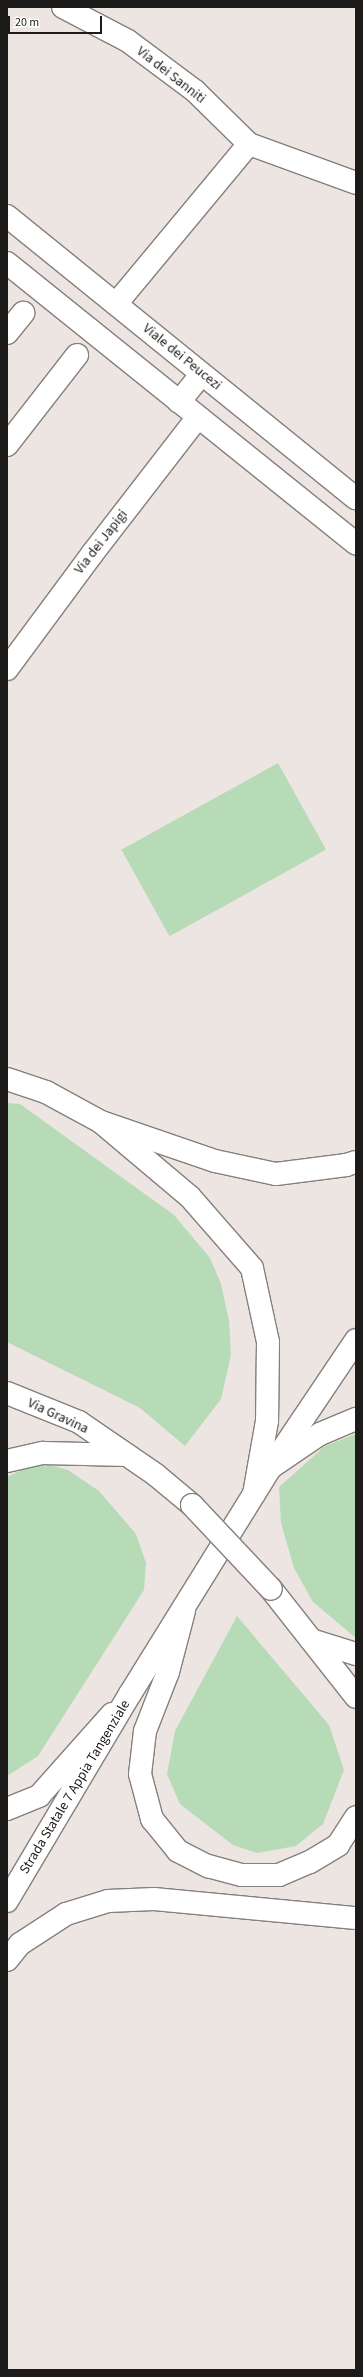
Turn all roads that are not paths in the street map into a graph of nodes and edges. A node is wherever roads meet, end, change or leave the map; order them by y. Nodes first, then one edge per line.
1 (62, 7) edge
2 (249, 144) junction
3 (356, 183) edge
4 (7, 216) edge
5 (7, 263) edge
6 (116, 304) junction
7 (23, 312) dead end
8 (7, 333) edge
9 (78, 355) dead end
10 (202, 374) junction
11 (179, 402) junction
12 (198, 417) junction
13 (7, 445) edge
14 (356, 499) edge
15 (356, 544) edge
16 (7, 669) edge
17 (7, 1079) edge
18 (101, 1122) junction
19 (356, 1162) edge
20 (356, 1340) edge
21 (7, 1393) edge
22 (356, 1419) edge
23 (127, 1455) junction
24 (7, 1461) edge
25 (270, 1468) junction
26 (254, 1495) junction
27 (185, 1609) junction
28 (311, 1640) junction
29 (356, 1654) edge
30 (130, 1694) junction
31 (356, 1697) edge
32 (7, 1809) edge
33 (356, 1817) edge
34 (7, 1900) edge
35 (356, 1918) edge
36 (7, 1960) edge

1 - 2 main road, Via dei Sanniti
2 - 3 main road, Via dei Sanniti
2 - 6 main road
4 - 6 main road, Viale dei Peucezi
5 - 11 main road
6 - 10 main road, Viale dei Peucezi
7 - 8 main road
9 - 13 main road
10 - 11 main road
10 - 14 main road, Viale dei Peucezi
11 - 12 main road
12 - 15 main road
12 - 16 main road, Via dei Japigi
17 - 18 main road
18 - 19 main road
18 - 26 main road
20 - 25 main road
21 - 23 main road, Via Gravina
22 - 25 main road
23 - 24 main road
23 - 28 main road, Via Gravina, bridge
25 - 26 main road
26 - 27 main road
27 - 30 main road
27 - 33 main road
28 - 29 main road
28 - 31 main road, Via Gravina
30 - 32 main road
30 - 34 main road, Strada Statale 7 Appia Tangenziale
35 - 36 main road

